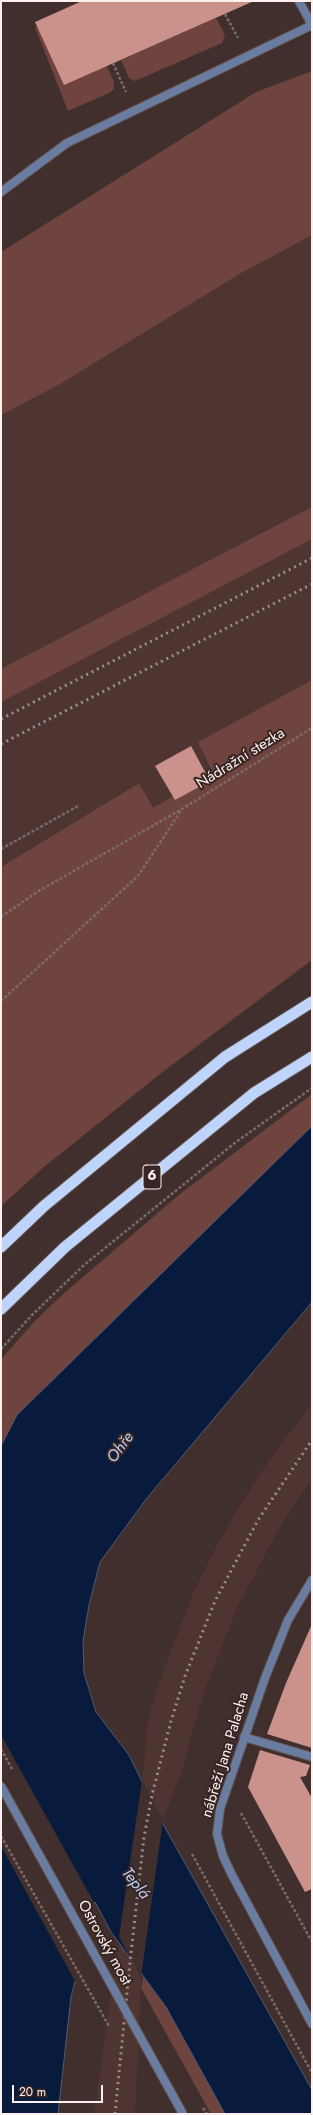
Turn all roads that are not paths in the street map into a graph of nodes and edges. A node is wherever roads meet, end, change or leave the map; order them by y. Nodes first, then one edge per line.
1 (299, 1) edge
2 (312, 25) edge
3 (1, 192) edge
4 (312, 1002) edge
5 (312, 1057) edge
6 (1, 1247) edge
7 (1, 1309) edge
8 (312, 1580) edge
9 (244, 1737) junction
10 (312, 1758) edge
11 (1, 1786) edge
12 (312, 2024) edge
13 (183, 2114) edge

1 - 2 street
2 - 3 street
4 - 6 highway
5 - 7 highway, 6
8 - 9 street, nábřeží Jana Palacha
9 - 10 street
9 - 12 street, nábřeží Jana Palacha
11 - 13 street, Ostrovský most, bridge

